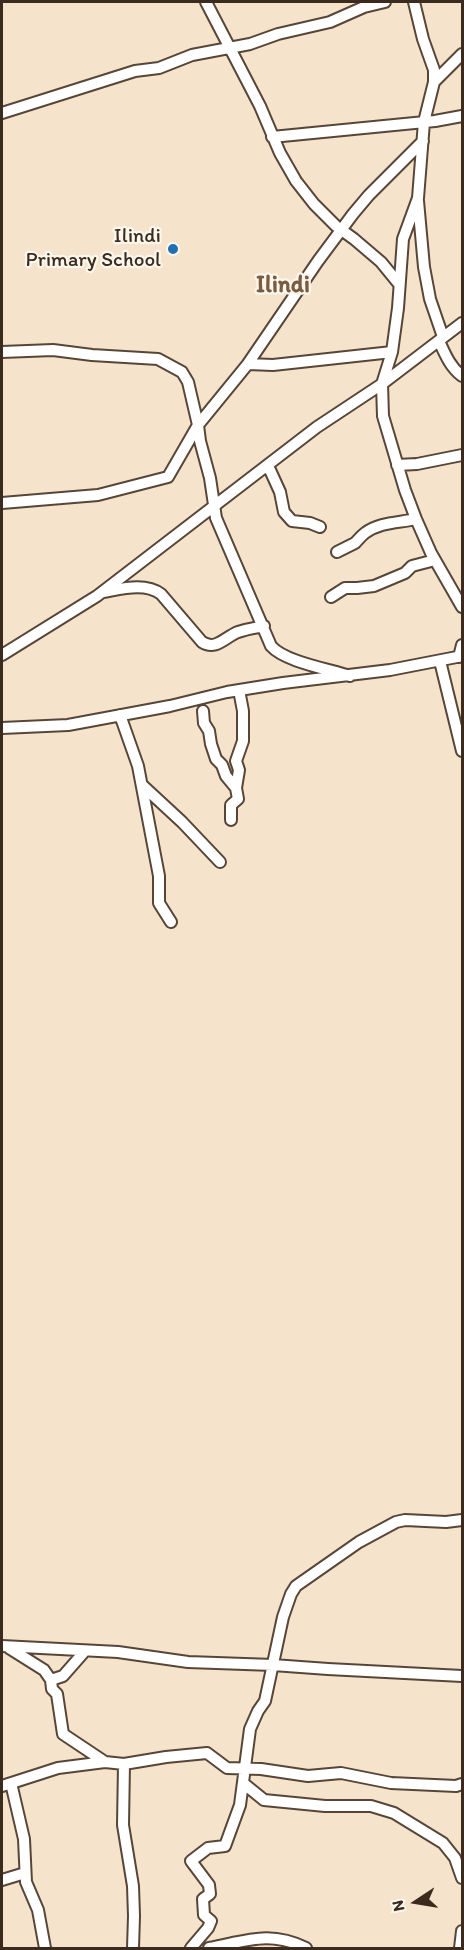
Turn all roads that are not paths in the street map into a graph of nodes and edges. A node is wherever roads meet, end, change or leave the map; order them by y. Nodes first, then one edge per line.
1 (206, 2) edge
2 (385, 2) edge
3 (414, 2) edge
4 (230, 48) junction
5 (462, 54) edge
6 (434, 82) junction
7 (2, 113) edge
8 (462, 116) edge
9 (424, 122) junction
10 (272, 137) junction
11 (423, 141) junction
12 (418, 198) junction
13 (342, 230) junction
14 (399, 285) junction
15 (462, 323) edge
16 (441, 339) junction
17 (2, 352) edge
18 (392, 352) junction
19 (248, 364) junction
20 (462, 376) edge
21 (382, 384) junction
22 (198, 425) junction
23 (462, 455) edge
24 (397, 465) junction
25 (265, 467) junction
26 (2, 503) edge
27 (214, 506) junction
28 (416, 519) junction
29 (320, 527) dead end
30 (337, 552) dead end
31 (435, 560) junction
32 (102, 592) junction
33 (331, 597) dead end
34 (462, 607) edge
35 (264, 626) junction
36 (462, 645) edge
37 (2, 655) edge
38 (461, 657) edge
39 (440, 661) junction
40 (350, 676) junction
41 (239, 690) junction
42 (203, 711) dead end
43 (120, 715) junction
44 (2, 728) edge
45 (462, 751) edge
46 (142, 785) junction
47 (237, 788) junction
48 (231, 820) dead end
49 (220, 862) dead end
50 (171, 922) dead end
51 (462, 1520) edge
52 (5, 1647) edge
53 (85, 1651) junction
54 (273, 1665) junction
55 (462, 1676) edge
56 (51, 1680) junction
57 (105, 1762) junction
58 (124, 1764) junction
59 (245, 1769) junction
60 (243, 1783) junction
61 (6, 1784) edge
62 (461, 1786) edge
63 (26, 1873) junction
64 (462, 1878) edge
65 (2, 1880) edge
66 (462, 1931) edge
67 (45, 1948) edge
68 (133, 1948) edge
69 (191, 1948) edge
70 (209, 1948) edge
71 (306, 1948) edge
72 (460, 1948) edge

1 - 4 street
2 - 4 street
3 - 6 street
4 - 7 street
4 - 10 street
5 - 6 street
6 - 9 street
8 - 9 street
9 - 10 street
9 - 11 street
10 - 13 street
11 - 12 street
11 - 13 street
12 - 14 street
12 - 16 street
13 - 14 street
13 - 19 street
14 - 18 street
15 - 16 street
16 - 20 street
16 - 21 street
17 - 22 street
18 - 19 street
18 - 21 street
19 - 22 street
21 - 24 street
21 - 25 street
22 - 26 street
22 - 27 street
23 - 24 street
24 - 28 street
25 - 27 street
25 - 29 street
27 - 32 street
27 - 35 street
28 - 30 street
28 - 31 street
31 - 33 street
31 - 34 street
32 - 35 street
32 - 37 street
35 - 40 street
36 - 38 street
38 - 39 street
39 - 40 street
39 - 45 street
40 - 41 street
41 - 43 street
41 - 47 street
42 - 47 street
43 - 44 street
43 - 46 street
46 - 49 street
46 - 50 street
47 - 48 street
51 - 54 street
52 - 53 street
52 - 56 street
53 - 54 street
53 - 56 street
54 - 55 street
54 - 59 street
56 - 57 street
57 - 58 street
57 - 61 street
58 - 59 street
58 - 68 street
59 - 60 street
59 - 62 street
60 - 64 street
60 - 69 street
61 - 63 street
63 - 65 street
63 - 67 street
66 - 72 street
70 - 71 street

